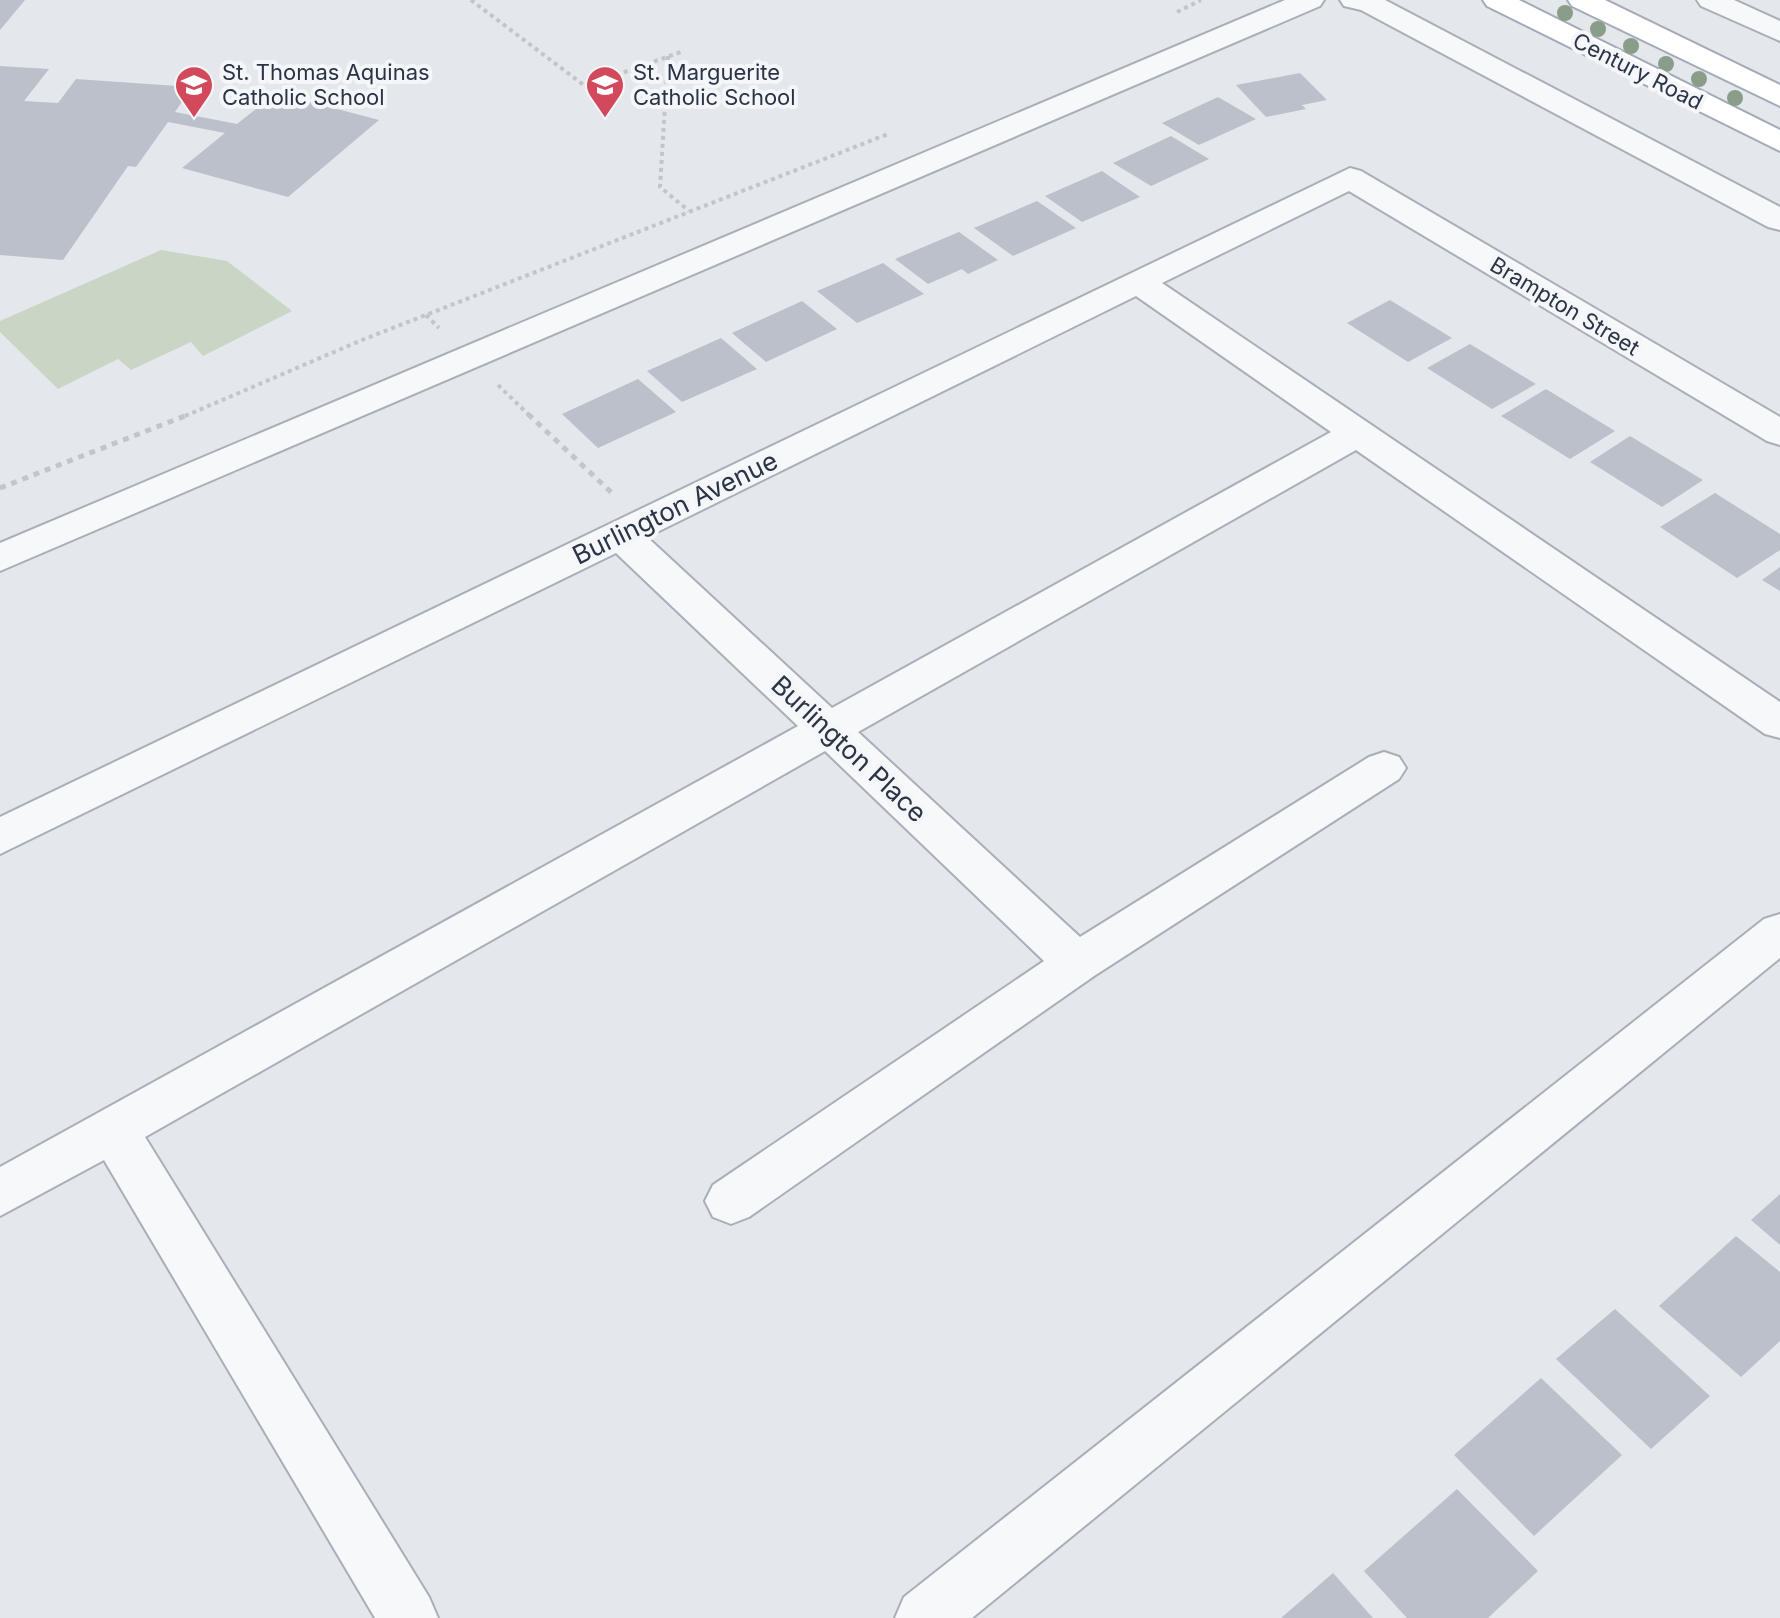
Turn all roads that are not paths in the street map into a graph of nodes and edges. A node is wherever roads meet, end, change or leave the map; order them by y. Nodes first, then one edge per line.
1 (1310, 0) edge
2 (1354, 0) edge
3 (1497, 0) edge
4 (1582, 0) edge
5 (1711, 0) edge
6 (1780, 32) edge
7 (1780, 97) edge
8 (1780, 142) edge
9 (1350, 178) joint
10 (1780, 220) edge
11 (1138, 282) junction
12 (1358, 433) junction
13 (1780, 433) edge
14 (632, 529) junction
15 (0, 558) edge
16 (1780, 723) edge
17 (829, 729) junction
18 (1384, 768) dead end
19 (0, 837) edge
20 (1780, 932) edge
21 (1077, 963) junction
22 (113, 1130) junction
23 (0, 1193) edge
24 (731, 1201) dead end
25 (408, 1618) edge
26 (925, 1618) edge

1 - 15 street
2 - 10 street
3 - 8 main road, Century Road
4 - 7 main road, Century Road
5 - 6 street
9 - 11 street, Burlington Avenue
9 - 13 street, Brampton Street
11 - 12 street
11 - 14 street, Burlington Avenue
12 - 16 street
12 - 17 street
14 - 17 street, Burlington Place
14 - 19 street, Burlington Avenue
17 - 21 street, Burlington Place
17 - 22 street
18 - 21 street
20 - 26 street
21 - 24 street
22 - 23 street
22 - 25 street

